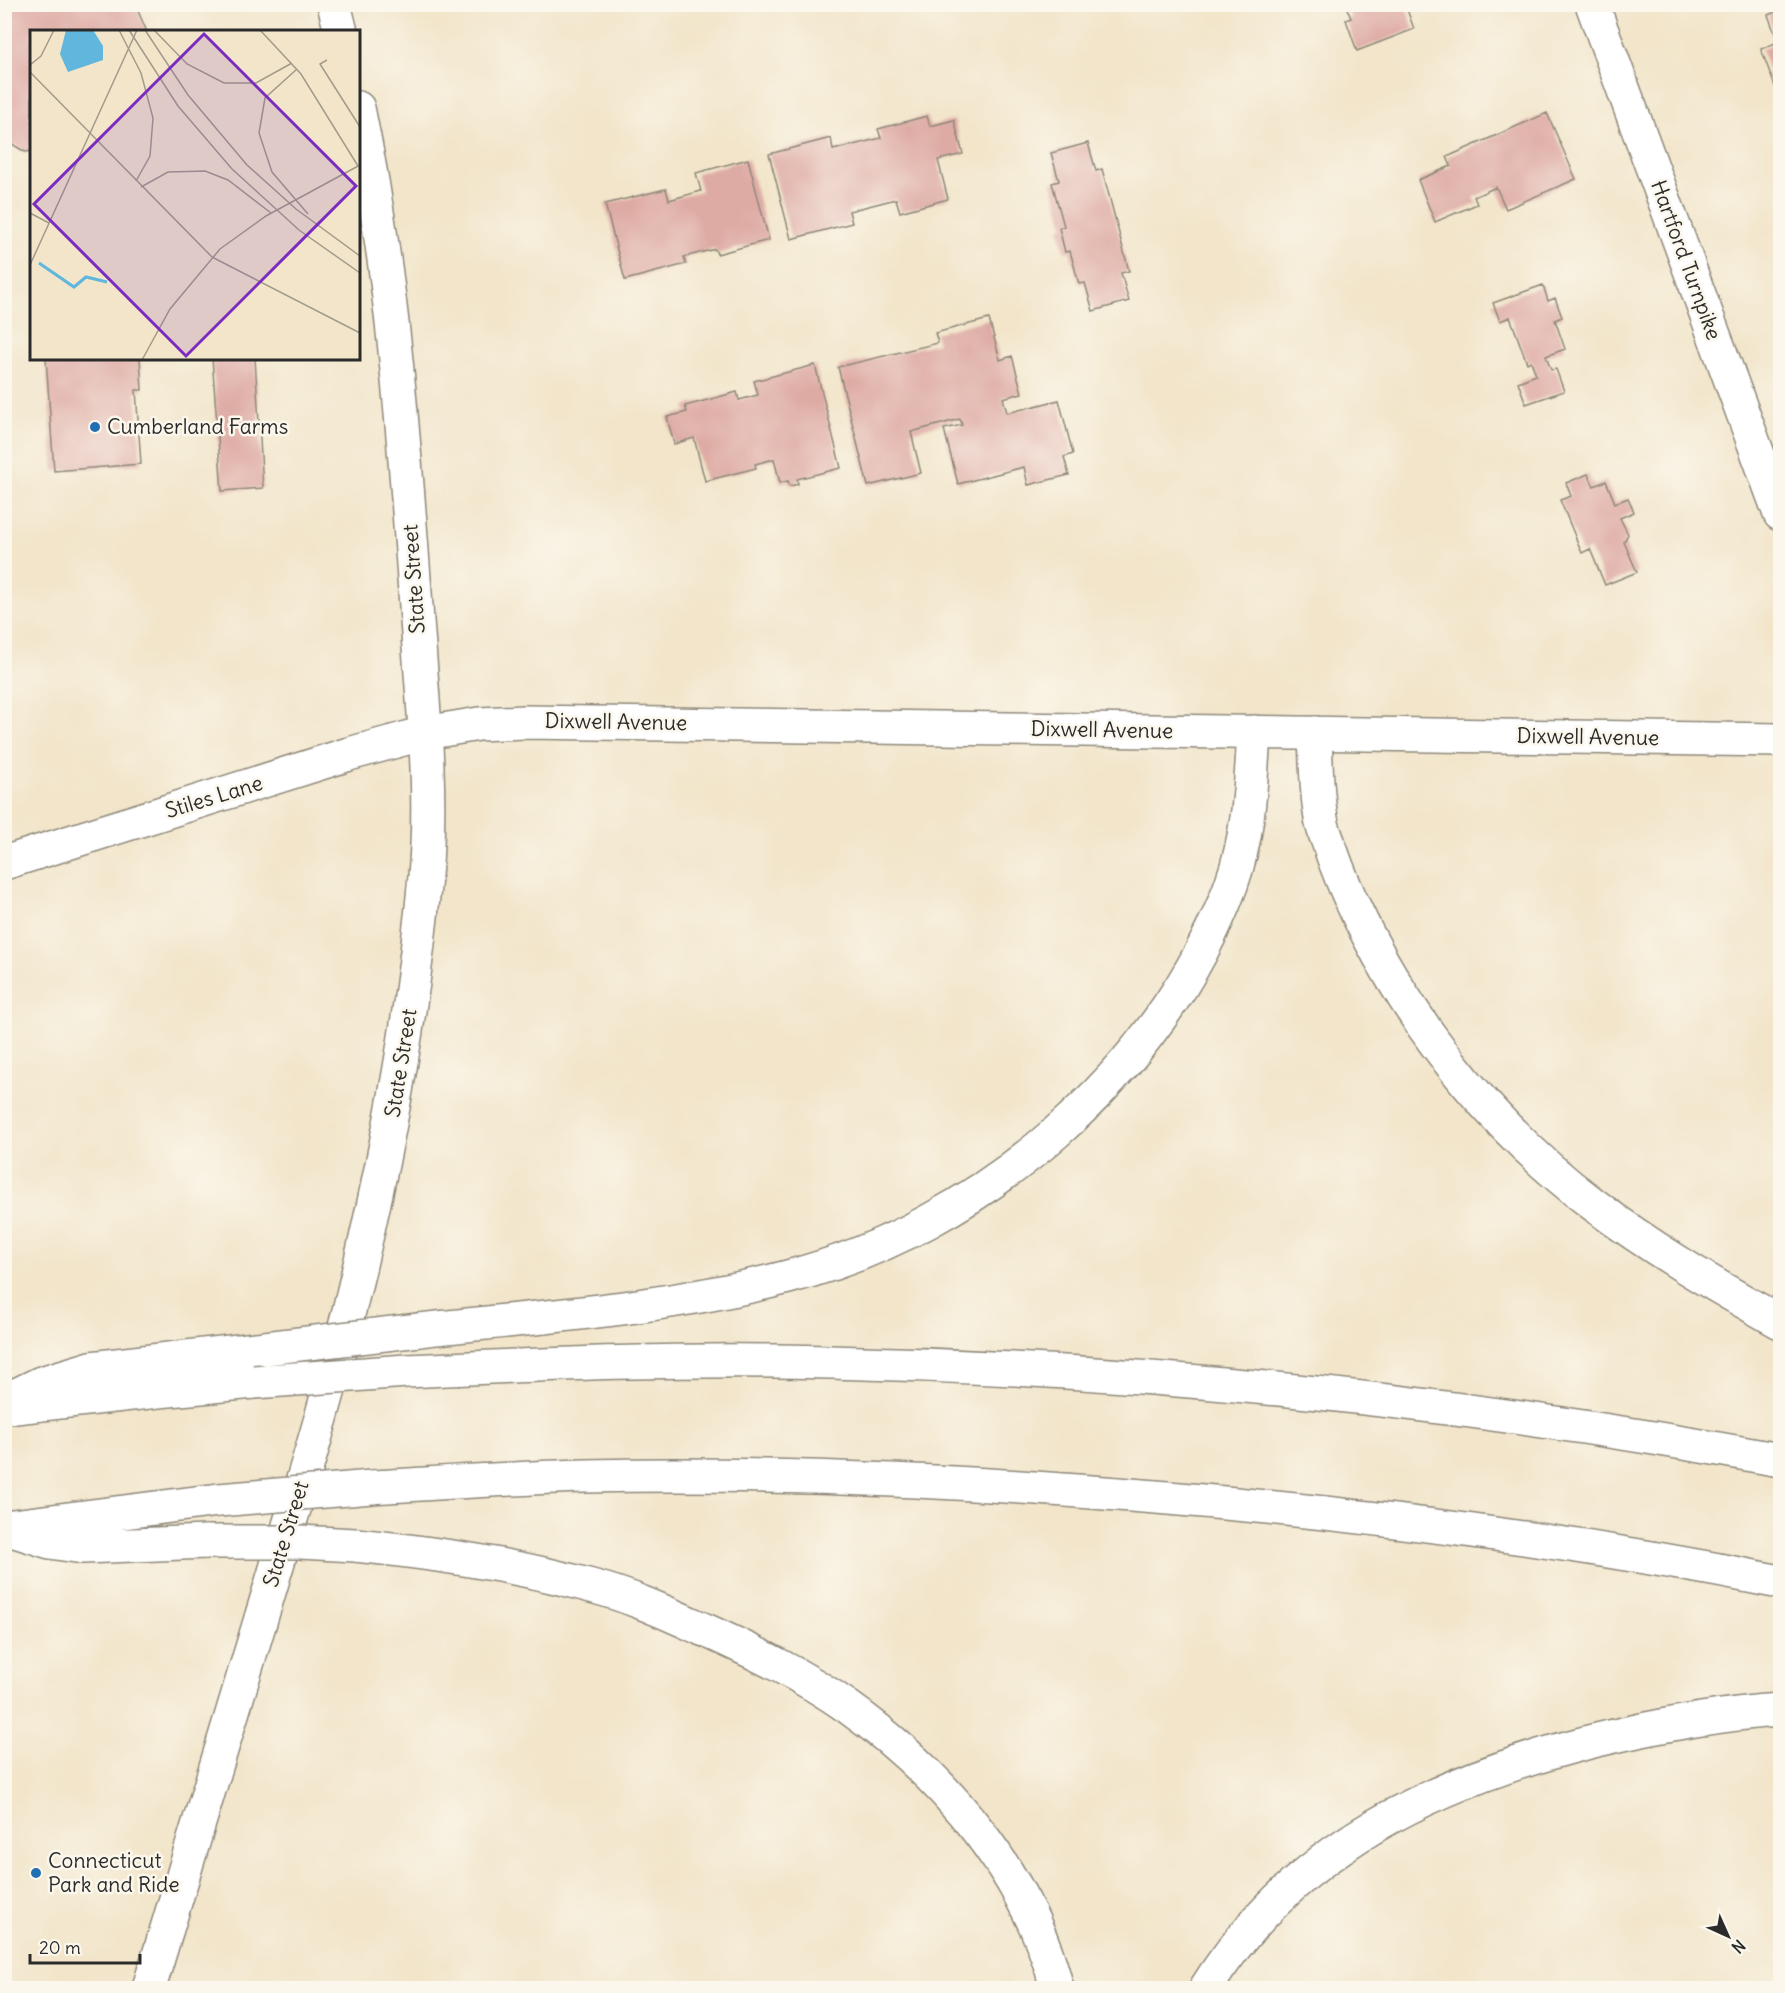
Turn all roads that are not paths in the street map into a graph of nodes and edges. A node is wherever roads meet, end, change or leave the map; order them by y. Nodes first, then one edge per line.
1 (334, 4) edge
2 (1592, 4) edge
3 (340, 30) edge
4 (360, 119) edge
5 (1780, 514) edge
6 (1254, 732) junction
7 (1315, 732) junction
8 (425, 733) junction
9 (1780, 740) edge
10 (4, 863) edge
11 (1780, 1322) edge
12 (4, 1401) edge
13 (4, 1408) edge
14 (1780, 1460) edge
15 (4, 1527) edge
16 (1780, 1582) edge
17 (1780, 1710) edge
18 (149, 1989) edge
19 (1057, 1989) edge
20 (1206, 1989) edge

1 - 3 main road
2 - 5 main road, Hartford Turnpike
4 - 8 main road, State Street
6 - 7 main road, Dixwell Avenue
6 - 8 main road, Dixwell Avenue
6 - 12 main road, bridge
7 - 9 main road, Dixwell Avenue
7 - 11 main road
8 - 10 main road, Stiles Lane
8 - 18 main road, State Street
13 - 14 main road, bridge
15 - 16 main road, bridge
15 - 19 main road, bridge
17 - 20 main road

